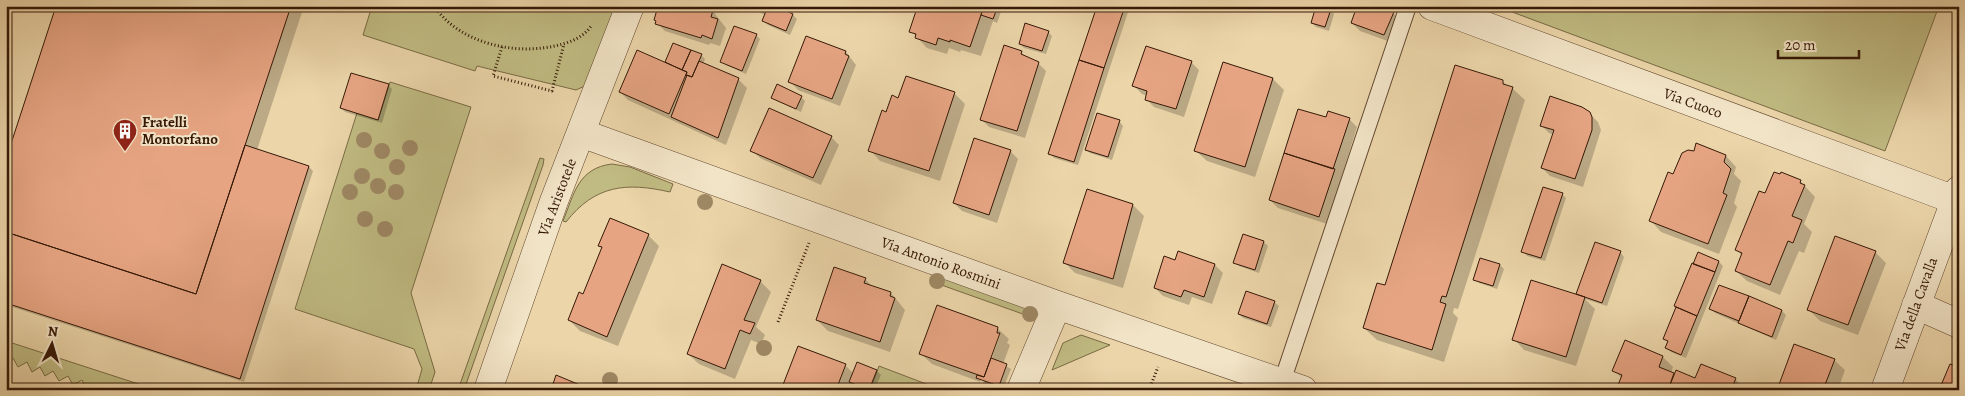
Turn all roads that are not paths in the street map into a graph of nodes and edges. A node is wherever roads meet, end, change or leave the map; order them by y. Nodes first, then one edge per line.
1 (630, 6) edge
2 (1408, 6) edge
3 (1432, 6) edge
4 (581, 133) junction
5 (1957, 195) edge
6 (1057, 305) junction
7 (1916, 306) junction
8 (1959, 324) edge
9 (1292, 386) edge
10 (488, 390) edge
11 (1021, 390) edge
12 (1885, 390) edge

1 - 4 street, Via Aristotele
2 - 9 lane
3 - 5 street, Via Cuoco
4 - 6 street, Via Antonio Rosmini
4 - 10 street, Via Aristotele
5 - 7 street, Via della Cavalla
6 - 9 street, Via Antonio Rosmini
6 - 11 street
7 - 8 street
7 - 12 street, Via della Cavalla

